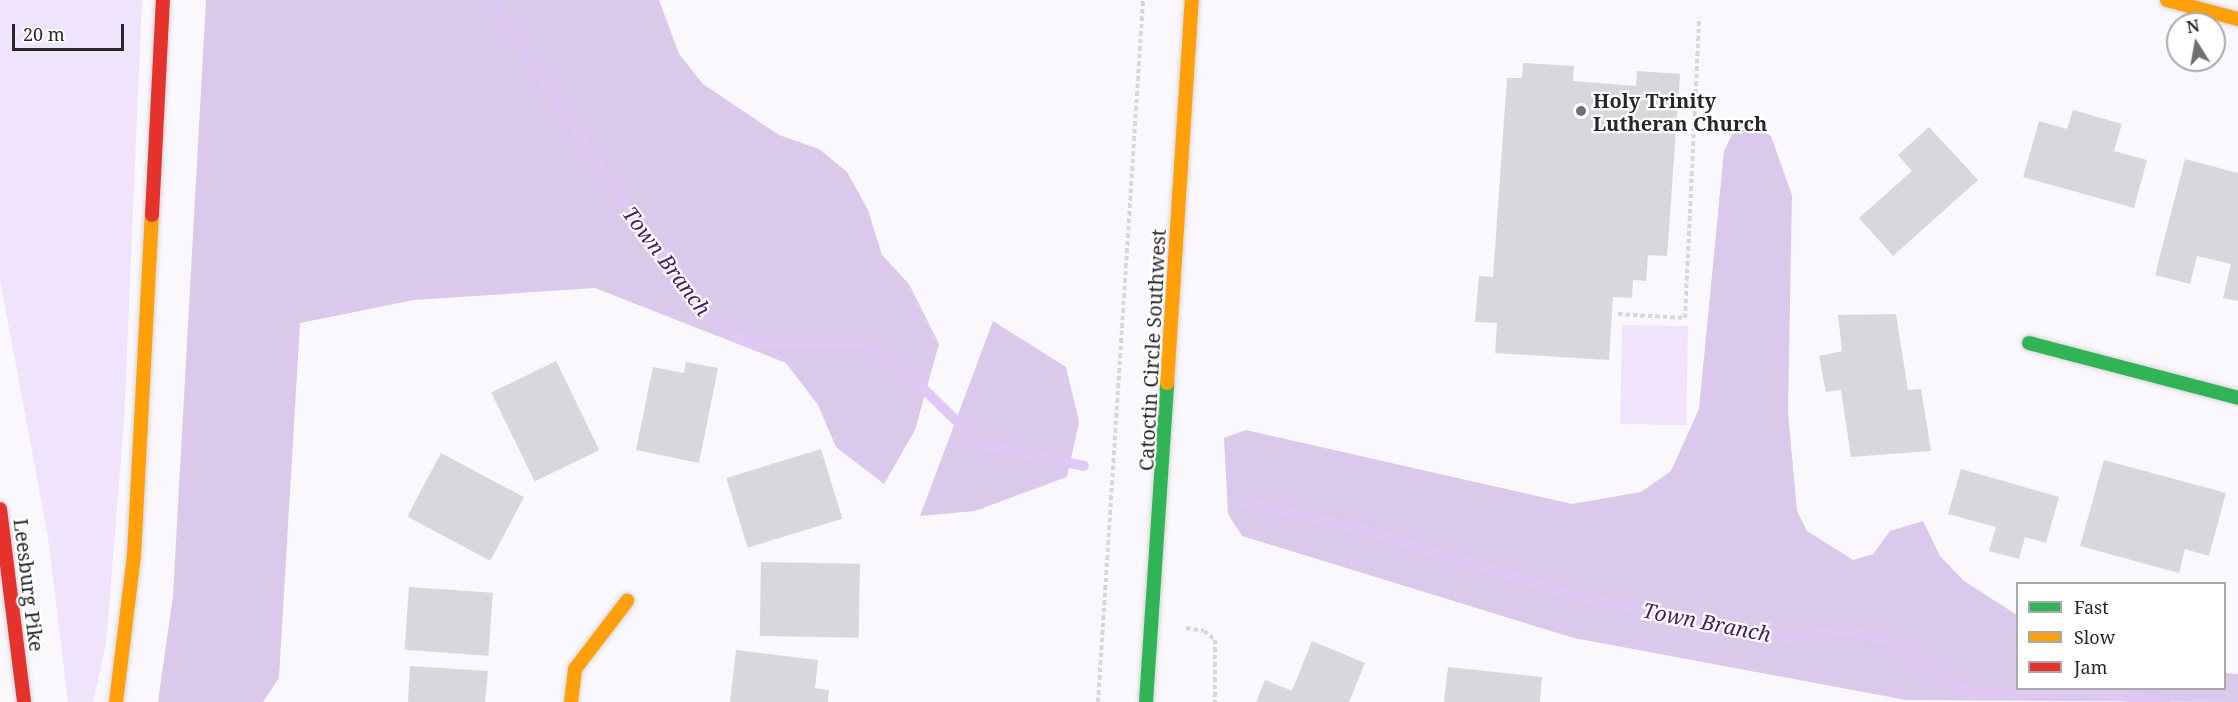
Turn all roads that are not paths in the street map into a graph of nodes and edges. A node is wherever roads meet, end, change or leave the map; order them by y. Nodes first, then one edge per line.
1 (163, 0) edge
2 (1192, 0) edge
3 (2167, 0) edge
4 (2238, 19) edge
5 (2030, 343) dead end
6 (2238, 398) edge
7 (0, 509) edge
8 (627, 601) dead end
9 (24, 702) edge
10 (116, 702) edge
11 (571, 702) edge
12 (1146, 702) edge

1 - 10 main road
2 - 12 main road, Catoctin Circle Southwest
3 - 4 main road
5 - 6 main road
7 - 9 main road, Leesburg Pike
8 - 11 main road

